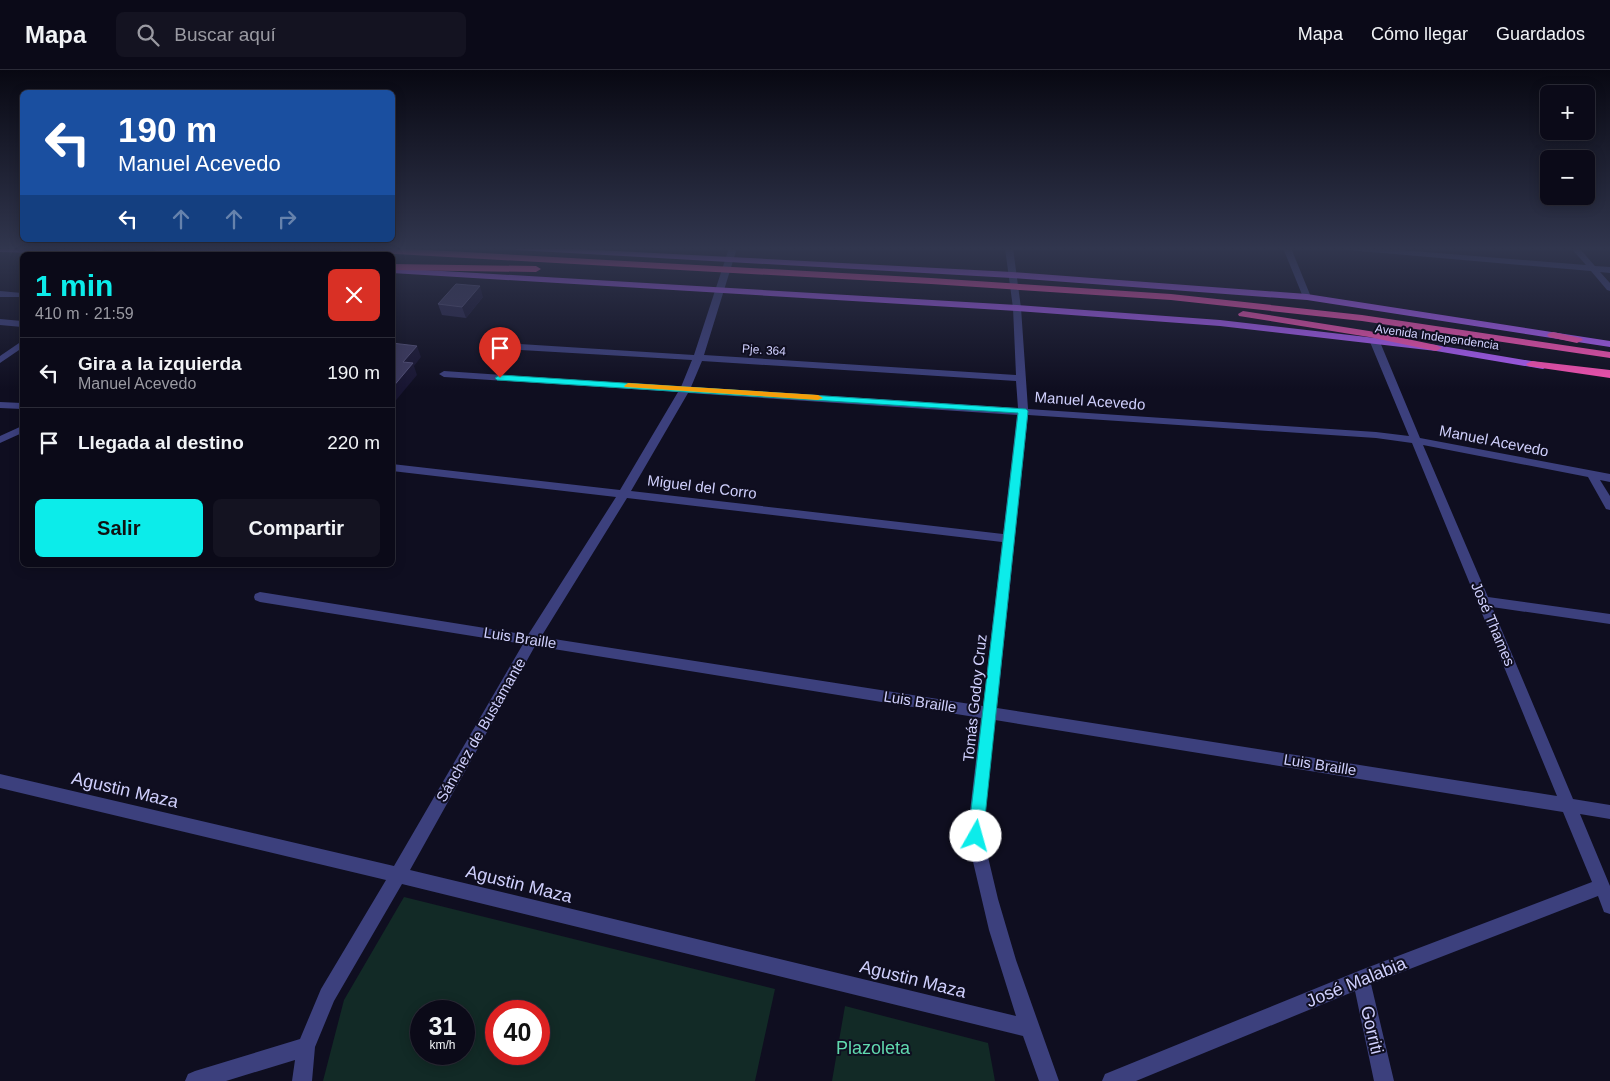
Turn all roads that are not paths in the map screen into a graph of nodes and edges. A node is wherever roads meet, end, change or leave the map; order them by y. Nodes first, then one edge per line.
1 (718, 295) edge
2 (1004, 295) edge
3 (1284, 295) edge
4 (1015, 296) junction
5 (1170, 297) junction
6 (1307, 297) joint
7 (1241, 314) junction
8 (1426, 316) junction
9 (0, 322) edge
10 (20, 324) edge
11 (1554, 336) joint
12 (1375, 342) junction
13 (20, 345) edge
14 (1610, 345) edge
15 (504, 346) dead end
16 (1436, 348) junction
17 (1610, 356) edge
18 (698, 358) junction
19 (0, 360) edge
20 (1532, 364) joint
21 (1610, 365) edge
22 (444, 374) dead end
23 (1610, 376) edge
24 (1022, 378) junction
25 (685, 389) junction
26 (0, 405) edge
27 (20, 406) edge
28 (1023, 411) junction
29 (20, 427) edge
30 (20, 431) edge
31 (11, 434) junction
32 (0, 440) edge
33 (1415, 440) junction
34 (395, 467) edge
35 (1592, 475) junction
36 (1610, 478) edge
37 (623, 495) junction
38 (1610, 506) edge
39 (1008, 539) junction
40 (260, 597) dead end
41 (1483, 601) junction
42 (1610, 620) edge
43 (532, 640) junction
44 (990, 713) junction
45 (0, 781) edge
46 (1568, 805) junction
47 (1610, 812) edge
48 (398, 875) junction
49 (1602, 887) junction
50 (1610, 906) edge
51 (1361, 979) junction
52 (1029, 1028) junction
53 (306, 1047) junction
54 (195, 1081) edge
55 (302, 1081) edge
56 (1050, 1081) edge
57 (1112, 1081) edge
58 (1384, 1081) edge

1 - 18 street, Sánchez de Bustamante
2 - 4 highway, Avenida Independencia
3 - 6 main road, Avenida Independencia
4 - 5 highway, Avenida Independencia
4 - 7 highway, Avenida Independencia
4 - 12 main road, Avenida Independencia
4 - 24 street, Tomás Godoy Cruz
5 - 8 highway
5 - 17 highway, Avenida Independencia
6 - 8 main road, Avenida Independencia
7 - 16 highway
7 - 21 highway, Avenida Independencia
8 - 11 main road, Avenida Independencia
9 - 10 street
11 - 14 highway
12 - 16 main road, Avenida Independencia
12 - 33 street, José Thames
13 - 19 street
15 - 18 street, Pje. 364
16 - 20 main road, Avenida Independencia
18 - 24 street, Pje. 364
18 - 25 street, Sánchez de Bustamante
20 - 23 highway
22 - 25 street, Manuel Acevedo
24 - 28 street, Tomás Godoy Cruz
25 - 28 street, Manuel Acevedo
25 - 37 street, Sánchez de Bustamante
26 - 27 street
28 - 33 street, Manuel Acevedo
28 - 39 street, Tomás Godoy Cruz
29 - 31 street
30 - 31 street
31 - 32 street
33 - 35 street, Manuel Acevedo
33 - 41 street, José Thames
34 - 37 street, Miguel del Corro
35 - 36 street, Manuel Acevedo
35 - 38 street
37 - 39 street, Miguel del Corro
37 - 43 street, Sánchez de Bustamante
39 - 44 street, Tomás Godoy Cruz
40 - 43 street, Luis Braille
41 - 42 street
41 - 46 street, José Thames
43 - 44 street, Luis Braille
43 - 48 street, Sánchez de Bustamante
44 - 46 street, Luis Braille
44 - 52 street, Tomás Godoy Cruz
45 - 48 street, Agustin Maza
46 - 47 street, Luis Braille
46 - 49 street, José Thames
48 - 52 street, Agustin Maza
48 - 53 street, Sánchez de Bustamante
49 - 50 street, José Thames
49 - 51 street, José Malabia
51 - 57 street, José Malabia
51 - 58 street, Gorriti
52 - 56 street, Tomás Godoy Cruz
53 - 54 street
53 - 55 street, Sánchez de Bustamante

